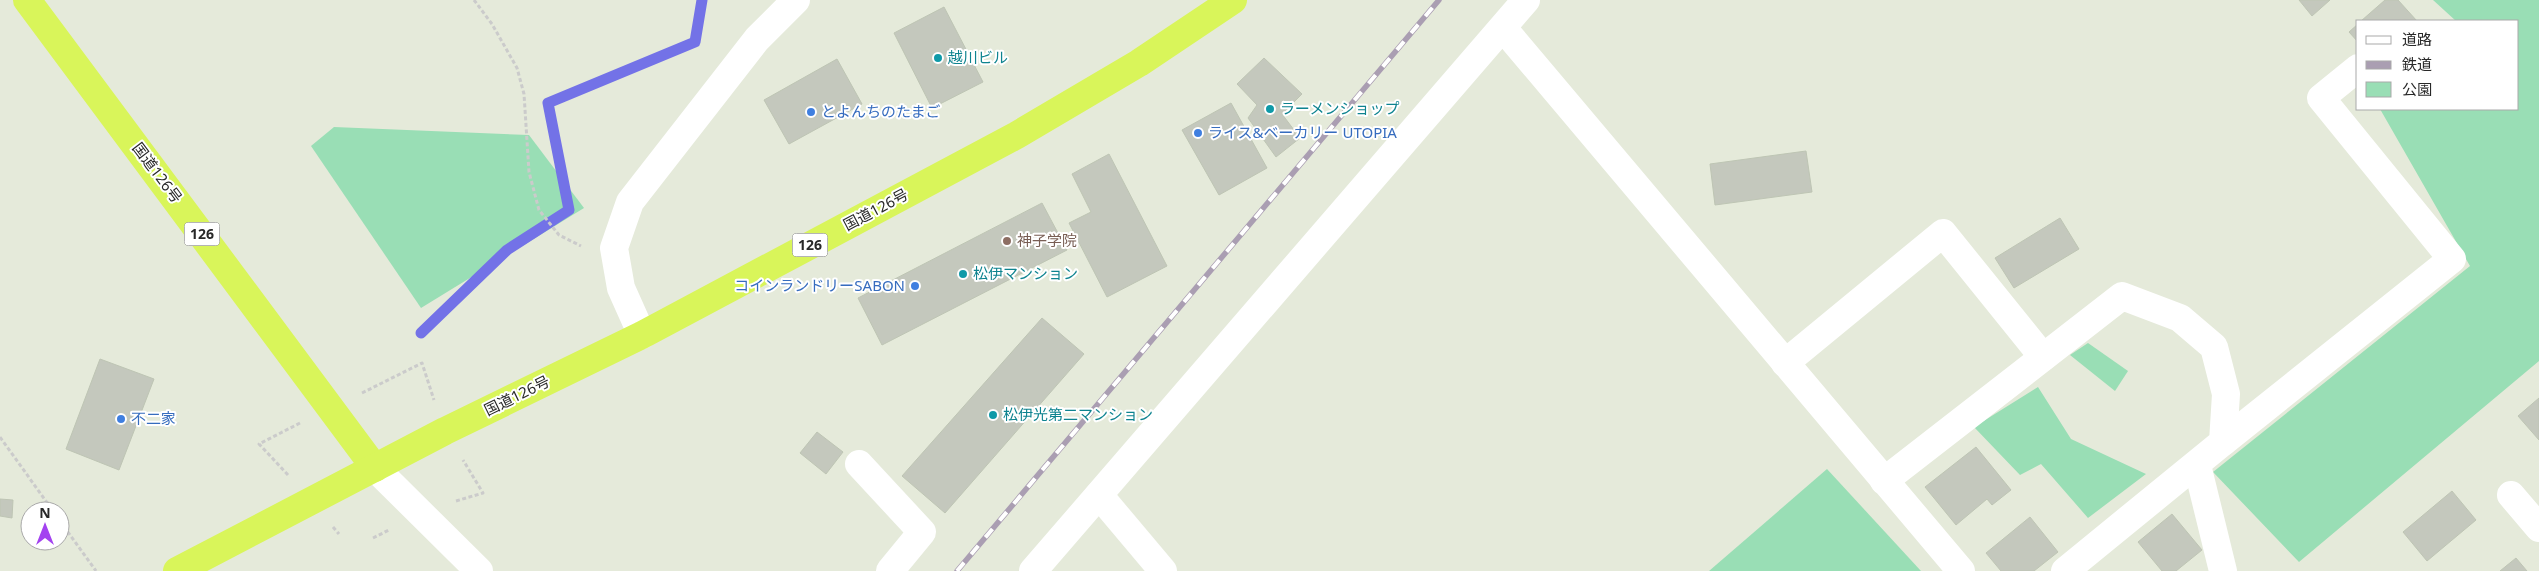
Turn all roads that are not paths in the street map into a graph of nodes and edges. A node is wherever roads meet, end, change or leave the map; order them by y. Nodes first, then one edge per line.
1 (27, 0) edge
2 (796, 0) edge
3 (1233, 0) edge
4 (1526, 0) edge
5 (1503, 28) junction
6 (2356, 70) edge
7 (642, 335) junction
8 (2043, 358) junction
9 (1785, 363) junction
10 (2224, 442) junction
11 (859, 464) dead end
12 (2197, 465) junction
13 (375, 468) junction
14 (1884, 481) junction
15 (1099, 495) junction
16 (2511, 495) dead end
17 (2539, 528) edge
18 (177, 571) edge
19 (479, 571) edge
20 (890, 571) edge
21 (1033, 571) edge
22 (1163, 571) edge
23 (1961, 571) edge
24 (2065, 571) edge
25 (2223, 571) edge

1 - 13 highway, 国道126号 / 126
2 - 7 street
3 - 7 highway, 国道126号 / 126
4 - 5 street
5 - 9 street
5 - 15 street
6 - 10 street
7 - 13 highway, 国道126号 / 126
8 - 9 street
8 - 10 street
8 - 14 street
9 - 14 street
10 - 12 street
11 - 20 street
12 - 24 street
12 - 25 street
13 - 18 highway, 国道126号 / 126
13 - 19 street
14 - 23 street
15 - 21 street
15 - 22 street
16 - 17 street

